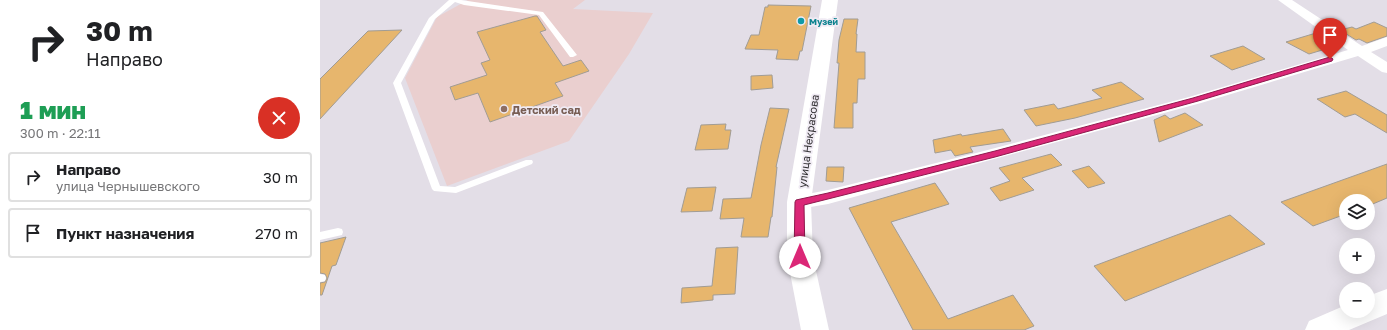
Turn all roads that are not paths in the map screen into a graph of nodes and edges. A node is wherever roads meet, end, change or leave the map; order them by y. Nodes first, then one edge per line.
1 (454, 0) edge
2 (830, 0) edge
3 (1284, 0) edge
4 (1387, 41) edge
5 (1359, 50) junction
6 (573, 55) dead end
7 (1387, 69) edge
8 (528, 162) dead end
9 (799, 202) junction
10 (338, 232) dead end
11 (320, 236) edge
12 (1387, 301) edge
13 (1375, 306) edge
14 (1347, 318) edge
15 (815, 330) edge
16 (1319, 330) edge

1 - 6 lane
1 - 8 lane
2 - 9 street, улица Некрасова
3 - 5 street
4 - 5 street
5 - 7 street
5 - 9 street
9 - 15 street, улица Некрасова
10 - 11 lane
12 - 13 street
14 - 16 street

